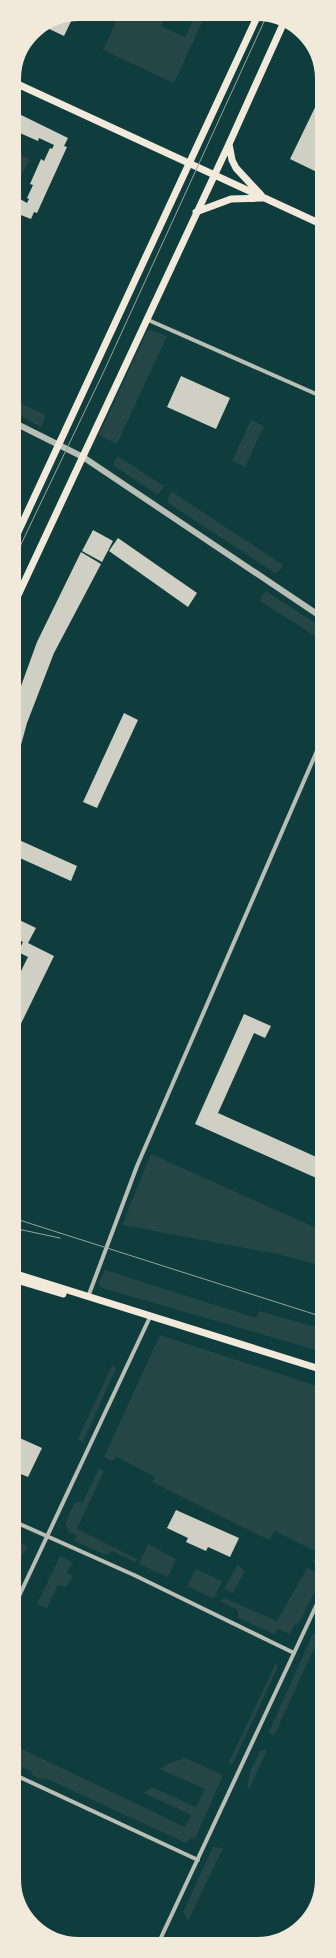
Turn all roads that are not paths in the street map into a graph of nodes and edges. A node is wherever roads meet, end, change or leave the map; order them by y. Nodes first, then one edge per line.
1 (256, 20) edge
2 (282, 26) edge
3 (20, 85) edge
4 (229, 144) junction
5 (189, 164) junction
6 (214, 175) junction
7 (264, 198) junction
8 (196, 212) junction
9 (316, 222) edge
10 (146, 319) junction
11 (316, 395) edge
12 (20, 426) edge
13 (59, 445) junction
14 (83, 458) junction
15 (20, 528) edge
16 (20, 591) edge
17 (316, 613) edge
18 (316, 753) edge
19 (20, 1275) edge
20 (20, 1281) edge
21 (88, 1297) junction
22 (135, 1312) junction
23 (150, 1316) junction
24 (316, 1368) edge
25 (20, 1525) edge
26 (47, 1537) junction
27 (20, 1594) edge
28 (316, 1607) edge
29 (294, 1653) junction
30 (20, 1777) edge
31 (198, 1860) junction
32 (161, 1938) edge

1 - 5 main road
2 - 4 main road
3 - 5 main road
4 - 6 main road
4 - 7 main road
5 - 6 main road
5 - 13 main road
6 - 7 main road
6 - 8 main road
7 - 8 main road
7 - 9 main road
8 - 10 main road
10 - 11 street
10 - 14 main road
12 - 13 street
13 - 14 street
13 - 15 main road
14 - 16 main road
14 - 17 street
18 - 21 street
19 - 21 main road
20 - 22 main road
21 - 22 main road
22 - 23 main road
23 - 24 main road
23 - 26 street
25 - 26 street
26 - 27 street
26 - 29 street
28 - 29 street
29 - 31 street
30 - 31 street
31 - 32 street

